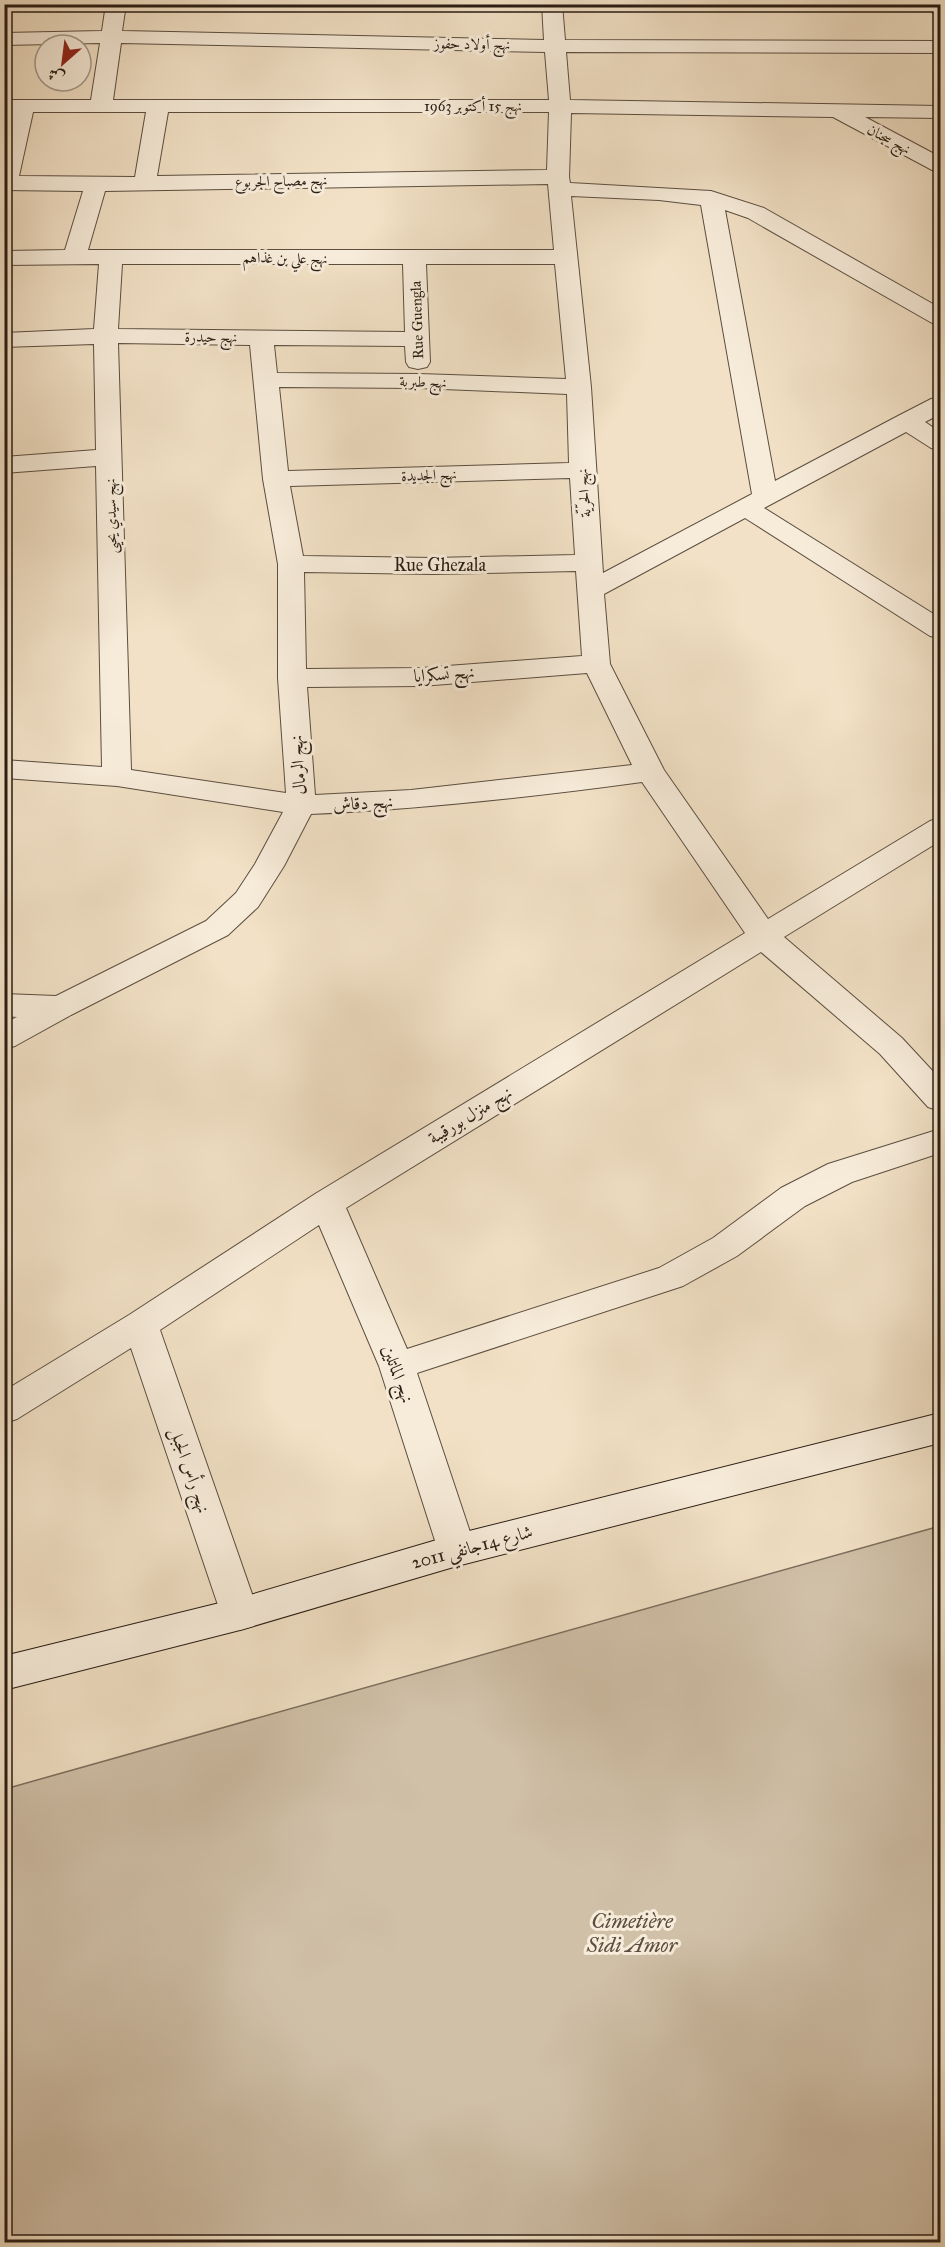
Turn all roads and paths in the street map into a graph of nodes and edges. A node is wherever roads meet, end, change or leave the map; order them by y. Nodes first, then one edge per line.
1 (116, 4) edge
2 (552, 4) edge
3 (939, 4) edge
4 (940, 9) edge
5 (111, 37) junction
6 (4, 39) edge
7 (555, 46) junction
8 (940, 47) edge
9 (100, 105) junction
10 (158, 105) junction
11 (14, 106) edge
12 (560, 106) junction
13 (838, 112) junction
14 (940, 112) edge
15 (940, 165) edge
16 (5, 183) edge
17 (145, 183) junction
18 (558, 183) junction
19 (96, 184) junction
20 (711, 198) junction
21 (111, 256) junction
22 (74, 257) junction
23 (566, 257) junction
24 (4, 258) edge
25 (414, 259) junction
26 (940, 318) edge
27 (106, 336) junction
28 (261, 338) junction
29 (417, 339) junction
30 (4, 340) edge
31 (267, 380) junction
32 (419, 381) junction
33 (579, 387) junction
34 (940, 404) edge
35 (907, 422) junction
36 (940, 443) edge
37 (109, 457) junction
38 (4, 465) edge
39 (582, 470) junction
40 (276, 479) junction
41 (755, 502) junction
42 (590, 563) junction
43 (291, 564) junction
44 (591, 590) junction
45 (940, 630) edge
46 (596, 664) junction
47 (292, 678) junction
48 (4, 769) edge
49 (650, 771) junction
50 (117, 777) junction
51 (301, 806) junction
52 (937, 835) edge
53 (763, 936) junction
54 (4, 1005) edge
55 (60, 1008) junction
56 (4, 1038) edge
57 (940, 1099) edge
58 (940, 1141) edge
59 (327, 1203) junction
60 (141, 1325) junction
61 (397, 1366) junction
62 (4, 1409) edge
63 (940, 1428) edge
64 (457, 1550) junction
65 (240, 1614) junction
66 (4, 1673) edge

1 - 5 street
2 - 7 street, نهج الحرّيّة
3 - 4 street
5 - 6 street, نهج أولاد حفوز
5 - 7 street, نهج أولاد حفوز
5 - 9 street
7 - 8 street, نهج أولاد حفوز
7 - 12 street, نهج الحرّيّة
9 - 10 street, نهج 15 أكتوبر 1963
9 - 11 street, نهج 15 أكتوبر 1963
10 - 12 street, نهج 15 أكتوبر 1963
10 - 17 street
11 - 16 street
12 - 13 street, نهج 15 أكتوبر 1963
12 - 18 street, نهج الحرّيّة
13 - 14 street, نهج 15 أكتوبر 1963
13 - 15 street, نهج سجنان
16 - 19 street, نهج مصباح الجربوع
17 - 18 street, نهج مصباح الجربوع
17 - 19 street, نهج مصباح الجربوع
18 - 20 street, نهج مصباح الجربوع
18 - 23 street, نهج الحرّيّة
19 - 22 street
20 - 26 street, نهج مصباح الجربوع
20 - 41 street
21 - 22 street, نهج علي بن غذاهم
21 - 25 street, نهج علي بن غذاهم
21 - 27 street, نهج سيدي يحيى
22 - 24 street, نهج علي بن غذاهم
23 - 25 street, نهج علي بن غذاهم
23 - 33 street, نهج الحرّيّة
25 - 29 street, Rue Guengla
27 - 28 street, نهج حيدرة
27 - 30 street, نهج حيدرة
27 - 37 street, نهج سيدي يحيى
28 - 29 street, نهج حيدرة
28 - 31 street, نهج الرمال
29 - 32 street, Rue Guengla
31 - 32 street, نهج طبربة
31 - 40 street, نهج الرمال
32 - 33 street, نهج طبربة
33 - 39 street, نهج الحرّيّة
34 - 35 street
35 - 36 street
35 - 41 street
37 - 38 street
37 - 50 street, نهج سيدي يحيى
39 - 40 street, نهج الجديدة
39 - 42 street, نهج الحرّيّة
40 - 43 street, نهج الرمال
41 - 44 street
41 - 45 street
42 - 43 street, Rue Ghezala
42 - 44 street, نهج الحرّيّة
43 - 47 street, نهج الرمال
44 - 46 street, نهج الحرّيّة
46 - 47 street, نهج تسكرايا
46 - 49 street, نهج الحرّيّة
47 - 51 street, نهج الرمال
48 - 50 street, نهج دقاش
49 - 51 street, نهج دقاش
49 - 53 street, نهج الحرّيّة
50 - 51 street, نهج دقاش
51 - 55 street, نهج الرمال
52 - 53 street, نهج منزل بورقيبة
53 - 57 street, نهج الحرّيّة
53 - 59 street, نهج منزل بورقيبة
54 - 55 street
55 - 56 street, نهج الرمال
58 - 61 street
59 - 60 street, نهج منزل بورقيبة
59 - 61 street, نهج الماتلين
60 - 62 street, نهج منزل بورقيبة
60 - 65 street, نهج رأس الجبل
61 - 64 street, نهج الماتلين
63 - 64 street, شارع 14جانفي 2011
64 - 65 street, شارع 14جانفي 2011
65 - 66 street, شارع 14جانفي 2011

